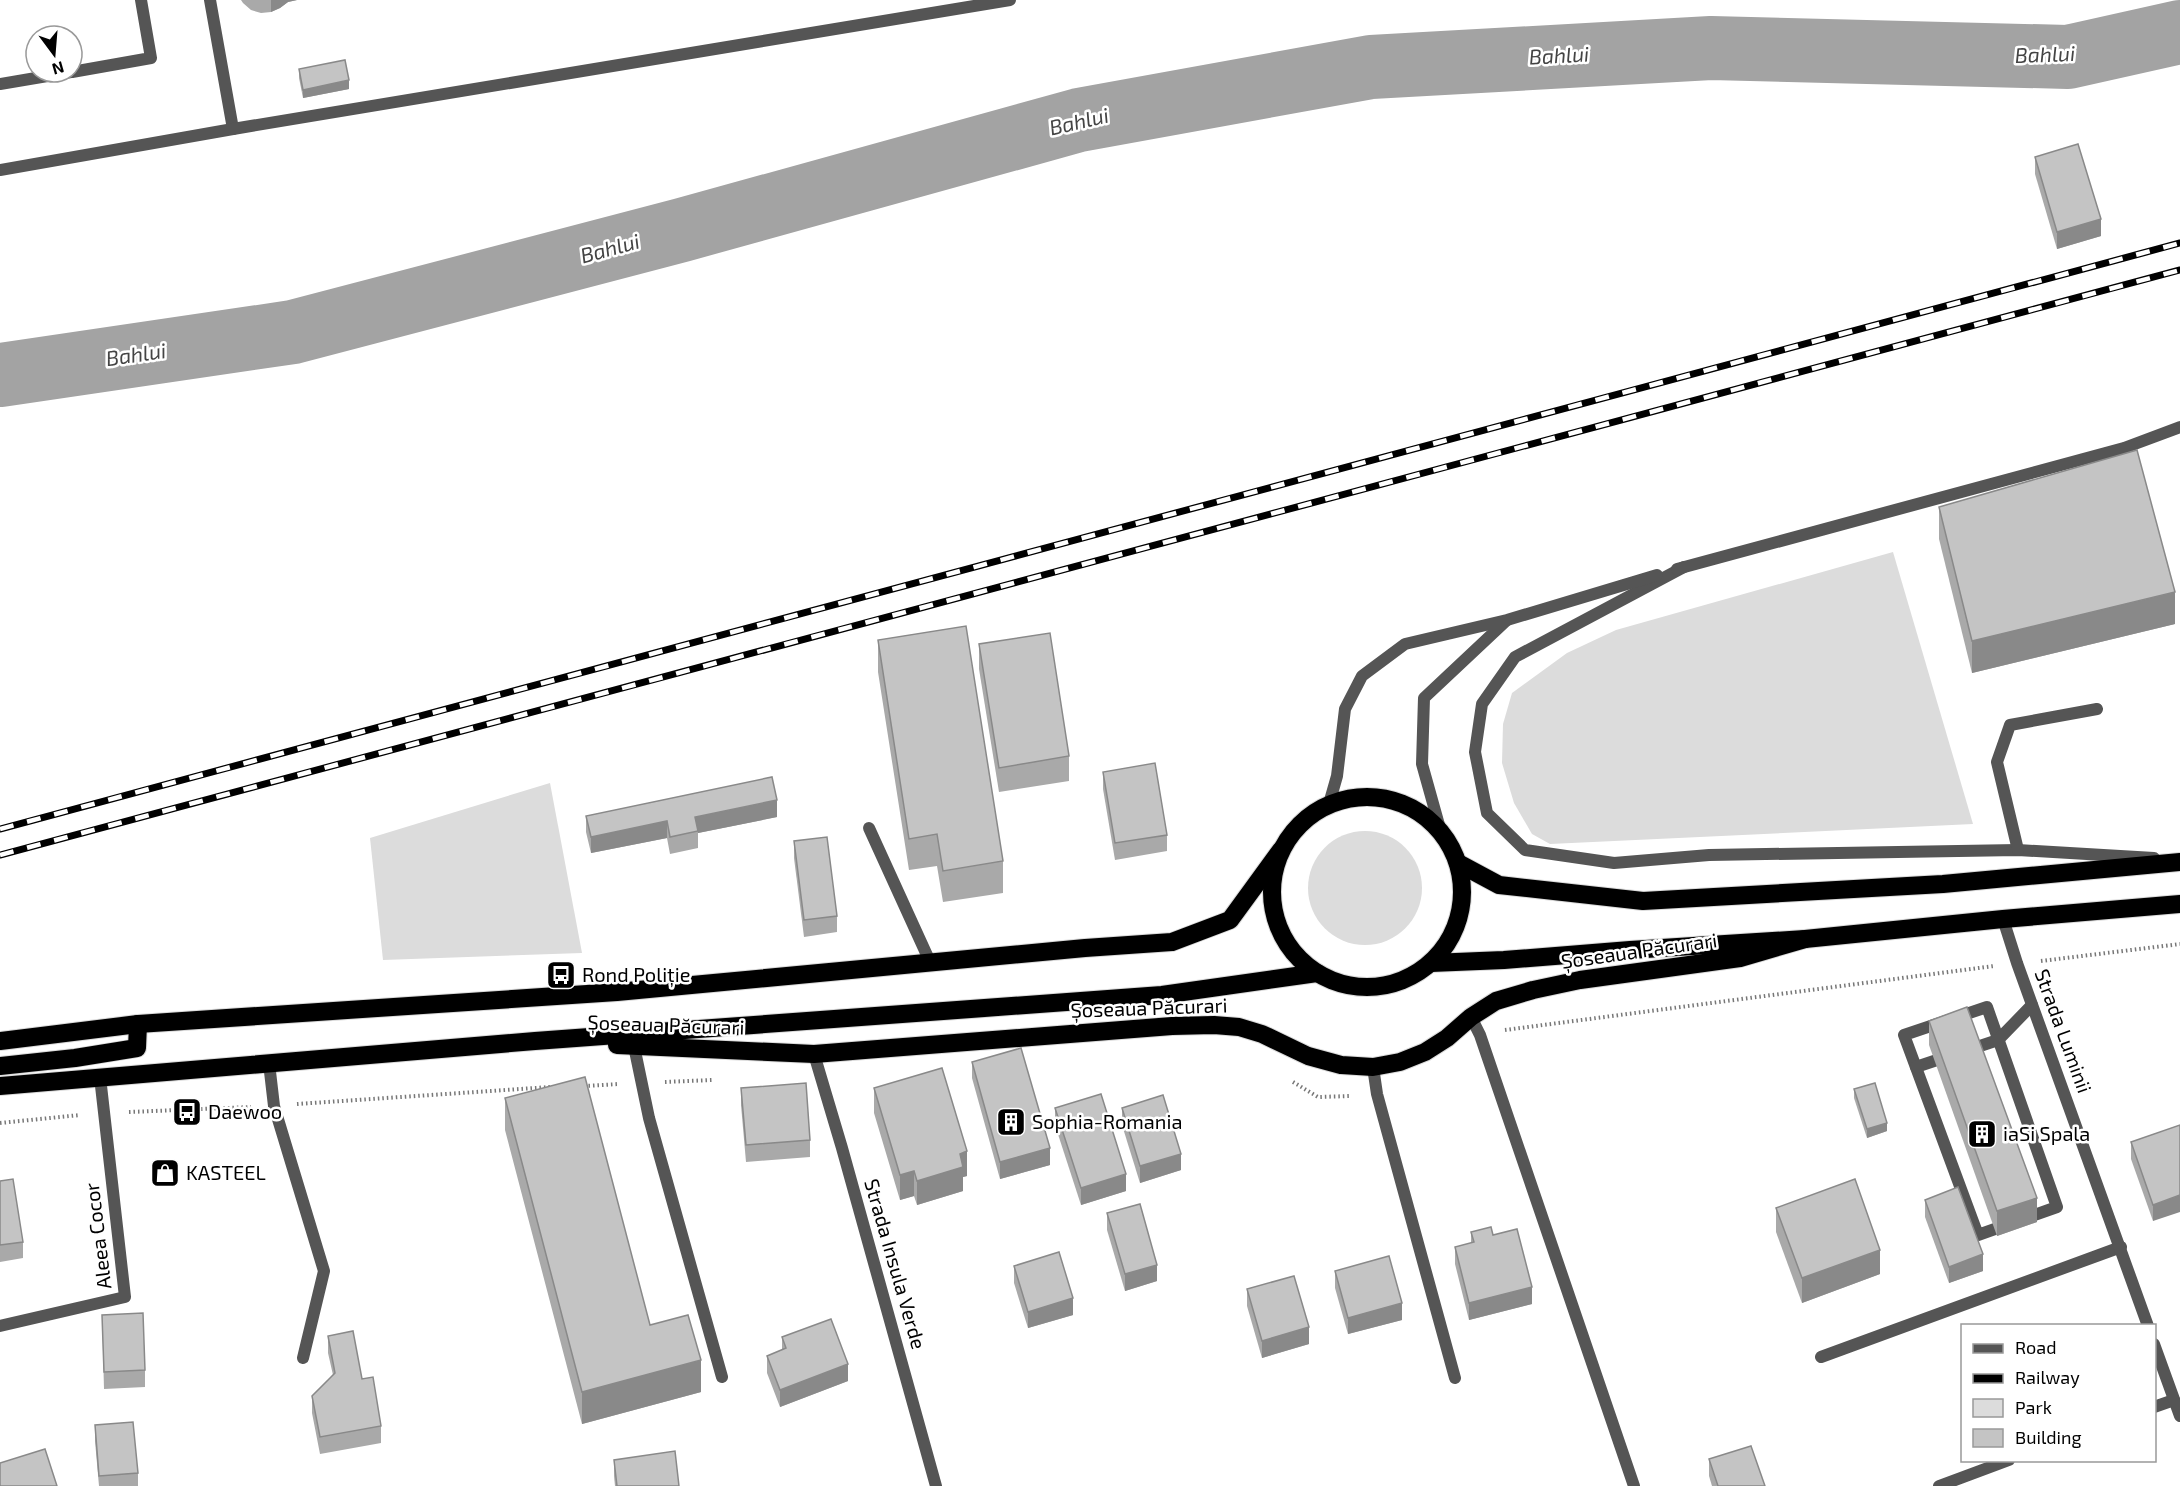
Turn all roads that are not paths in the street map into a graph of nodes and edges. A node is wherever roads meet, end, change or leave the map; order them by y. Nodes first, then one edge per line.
1 (141, 0) edge
2 (210, 0) edge
3 (1010, 0) edge
4 (84, 70) edge
5 (24, 80) edge
6 (0, 84) edge
7 (233, 129) junction
8 (0, 170) edge
9 (2180, 427) edge
10 (1684, 567) junction
11 (1507, 620) junction
12 (2097, 709) dead end
13 (1329, 804) junction
14 (869, 828) dead end
15 (1442, 832) junction
16 (2018, 849) junction
17 (1281, 850) junction
18 (2180, 861) edge
19 (1458, 862) junction
20 (2180, 904) edge
21 (2003, 919) junction
22 (1805, 939) junction
23 (1431, 963) junction
24 (931, 964) junction
25 (1317, 973) junction
26 (2032, 1005) junction
27 (1471, 1017) junction
28 (138, 1024) junction
29 (1998, 1040) junction
30 (0, 1041) edge
31 (535, 1041) junction
32 (634, 1046) junction
33 (814, 1053) junction
34 (269, 1063) junction
35 (0, 1066) edge
36 (1373, 1067) junction
37 (1916, 1067) junction
38 (100, 1077) junction
39 (0, 1086) edge
40 (2121, 1247) junction
41 (2147, 1324) edge
42 (0, 1326) edge
43 (2156, 1350) edge
44 (1821, 1357) dead end
45 (303, 1358) dead end
46 (722, 1377) dead end
47 (1455, 1378) dead end
48 (2174, 1400) junction
49 (2156, 1406) edge
50 (2180, 1416) edge
51 (2006, 1462) edge
52 (936, 1486) edge
53 (1634, 1486) edge
54 (1939, 1486) edge

1 - 4 street
2 - 7 street
3 - 7 street
5 - 6 street
7 - 8 street
9 - 10 street
10 - 11 street
10 - 16 street
11 - 13 street
11 - 15 street
12 - 16 street
13 - 15 highway
13 - 17 highway
14 - 24 street
15 - 19 highway
16 - 18 street
17 - 24 highway
17 - 25 highway
18 - 19 highway
19 - 23 highway
20 - 21 highway
21 - 22 highway
21 - 26 street, Strada Luminii
22 - 23 highway
22 - 27 highway, Șoseaua Păcurari
23 - 25 highway
24 - 28 highway
25 - 31 highway
26 - 29 street
26 - 40 street, Strada Luminii
27 - 36 highway, Șoseaua Păcurari
27 - 53 street
28 - 30 highway
28 - 35 highway
29 - 37 street
29 - 37 street
29 - 37 street
31 - 32 highway, Șoseaua Păcurari
31 - 34 highway
32 - 33 highway, Șoseaua Păcurari
32 - 46 street
33 - 36 highway, Șoseaua Păcurari
33 - 52 street, Strada Insula Verde
34 - 38 highway
34 - 45 street
36 - 47 street
38 - 39 highway
38 - 42 street, Aleea Cocor
40 - 41 street, Strada Luminii
40 - 44 street
43 - 48 street
48 - 49 street
48 - 50 street
51 - 54 street

